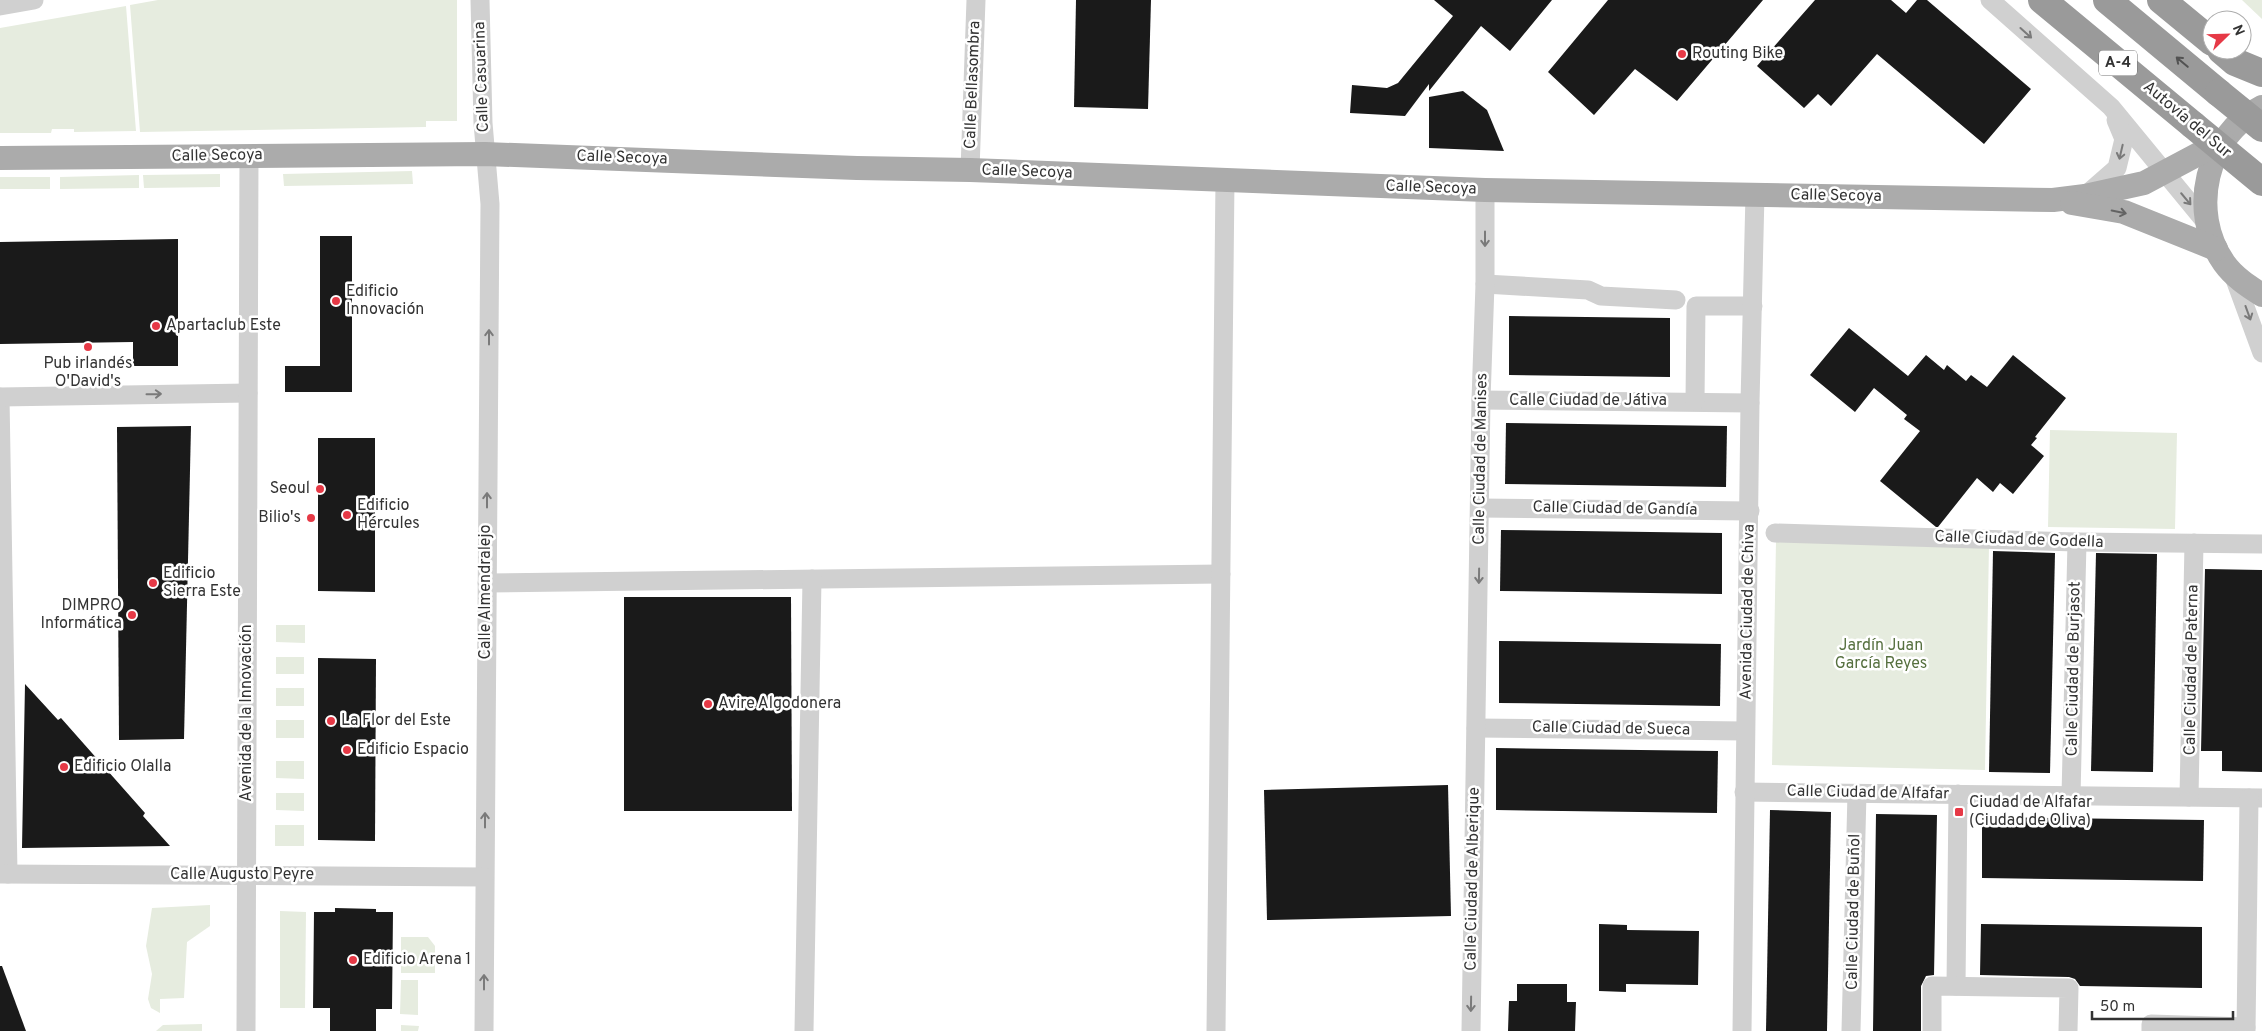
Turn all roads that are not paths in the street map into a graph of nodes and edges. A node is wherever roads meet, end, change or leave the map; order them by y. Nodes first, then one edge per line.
1 (480, 0) edge
2 (976, 0) edge
3 (1990, 0) edge
4 (2042, 0) edge
5 (2107, 0) edge
6 (2161, 0) edge
7 (26, 1) edge
8 (0, 6) edge
9 (2202, 34) edge
10 (2233, 60) edge
11 (2262, 73) edge
12 (2111, 107) junction
13 (2262, 107) edge
14 (2262, 128) edge
15 (2223, 141) junction
16 (485, 154) junction
17 (249, 155) junction
18 (0, 158) edge
19 (970, 170) junction
20 (2164, 172) junction
21 (1225, 180) junction
22 (2262, 182) edge
23 (1485, 190) junction
24 (1755, 194) junction
25 (2084, 196) junction
26 (2053, 200) junction
27 (2208, 225) junction
28 (2216, 249) junction
29 (2233, 274) junction
30 (1485, 284) junction
31 (2262, 295) edge
32 (1676, 300) dead end
33 (1753, 306) junction
34 (2262, 353) edge
35 (248, 393) junction
36 (0, 397) edge
37 (1481, 400) junction
38 (1695, 401) junction
39 (1750, 403) junction
40 (1480, 508) junction
41 (1750, 510) junction
42 (1775, 533) dead end
43 (2077, 542) junction
44 (2194, 544) junction
45 (2262, 544) edge
46 (1221, 574) junction
47 (812, 579) junction
48 (486, 582) junction
49 (1476, 728) junction
50 (1745, 731) junction
51 (1744, 792) junction
52 (1857, 793) junction
53 (1958, 794) junction
54 (2071, 796) junction
55 (2190, 797) junction
56 (2255, 798) edge
57 (4, 874) edge
58 (246, 875) junction
59 (484, 877) junction
60 (1956, 986) junction
61 (2151, 1028) edge
62 (2246, 1029) edge
63 (246, 1031) edge
64 (484, 1031) edge
65 (804, 1031) edge
66 (1216, 1031) edge
67 (1471, 1031) edge
68 (1742, 1031) edge
69 (1851, 1031) edge
70 (1932, 1031) edge
71 (2068, 1031) edge

1 - 16 street, Calle Casuarina
2 - 19 street, Calle Bellasombra
3 -> 12 street
4 - 22 highway, Autovía del Sur / A-4, bridge
14 -> 5 highway, A-4, bridge
6 - 9 highway
7 - 8 street
10 - 11 highway
12 - 20 street
12 -> 25 street
13 - 15 main road
15 - 20 main road
15 - 27 main road
16 - 17 main road, Calle Secoya
16 - 19 main road, Calle Secoya
48 -> 16 street, Calle Almendralejo
17 - 18 main road, Calle Secoya
17 - 35 street, Avenida de la Innovación
19 - 21 main road, Calle Secoya
20 - 25 main road
20 -> 27 street
21 - 23 main road, Calle Secoya
21 - 46 street
23 - 24 main road, Calle Secoya
23 -> 30 street, Calle Ciudad de Manises
24 - 26 main road, Calle Secoya
24 - 33 street, Avenida Ciudad de Chiva
25 - 26 main road
26 -> 28 main road
27 - 28 main road
28 - 29 main road
29 - 31 main road
29 -> 34 street
30 - 32 street
30 - 37 street, Calle Ciudad de Manises
33 - 38 street
33 - 39 street, Avenida Ciudad de Chiva
36 -> 35 street
35 - 58 street, Avenida de la Innovación
36 - 57 street
37 - 38 street, Calle Ciudad de Játiva
37 - 40 street, Calle Ciudad de Manises
38 - 39 street, Calle Ciudad de Játiva
39 - 41 street, Avenida Ciudad de Chiva
40 - 41 street, Calle Ciudad de Gandía
40 -> 49 street, Calle Ciudad de Manises
41 - 50 street, Avenida Ciudad de Chiva
42 - 43 street, Calle Ciudad de Godella
43 - 44 street, Calle Ciudad de Godella
43 - 54 street, Calle Ciudad de Burjasot
44 - 45 street, Calle Ciudad de Godella
44 - 55 street, Calle Ciudad de Paterna
46 - 47 street
46 - 66 street
47 - 48 street
47 - 65 street
59 -> 48 street, Calle Almendralejo
49 - 50 street, Calle Ciudad de Sueca
49 -> 67 street, Calle Ciudad de Alberique
50 - 51 street, Avenida Ciudad de Chiva
51 - 52 street, Calle Ciudad de Alfafar
51 - 68 street, Avenida Ciudad de Chiva
52 - 53 street, Calle Ciudad de Alfafar
52 - 69 street, Calle Ciudad de Buñol
53 - 54 street, Calle Ciudad de Alfafar
53 - 60 street
54 - 55 street, Calle Ciudad de Alfafar
55 - 56 street, Calle Ciudad de Alfafar
56 - 62 street
57 - 58 street, Calle Augusto Peyre
58 - 59 street, Calle Augusto Peyre
58 - 63 street, Avenida de la Innovación
64 -> 59 street, Calle Almendralejo
60 - 70 street
60 - 71 street
61 - 62 street

